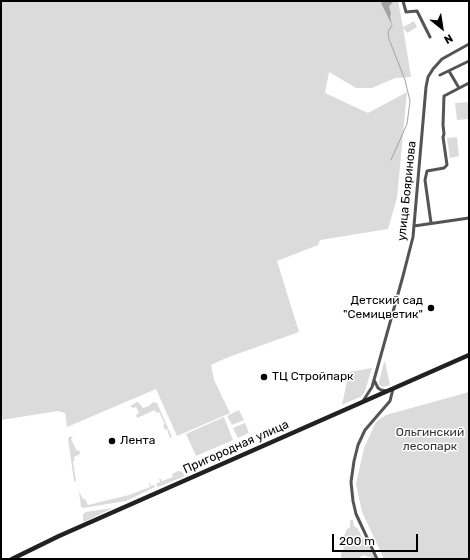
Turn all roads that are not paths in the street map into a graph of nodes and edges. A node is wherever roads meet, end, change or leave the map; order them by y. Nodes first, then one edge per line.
1 (403, 1) edge
2 (430, 37) dead end
3 (469, 44) edge
4 (469, 62) edge
5 (449, 71) junction
6 (440, 75) dead end
7 (469, 83) edge
8 (459, 88) junction
9 (469, 218) edge
10 (431, 223) junction
11 (414, 226) junction
12 (469, 355) edge
13 (374, 380) junction
14 (372, 387) junction
15 (391, 390) junction
16 (376, 396) junction
17 (360, 404) junction
18 (12, 559) edge
19 (377, 559) edge

1 - 2 street
3 - 11 street, улица Бояринова
4 - 5 street
5 - 6 street
5 - 8 street
7 - 8 street
8 - 10 street
9 - 10 street
10 - 11 street
11 - 13 street, улица Бояринова
12 - 15 street, Пригородная улица
13 - 14 street, улица Бояринова
13 - 15 street
14 - 16 street
14 - 17 street, улица Бояринова
15 - 16 street, Пригородная улица
15 - 19 street
16 - 17 street, Пригородная улица
17 - 18 street, Пригородная улица

